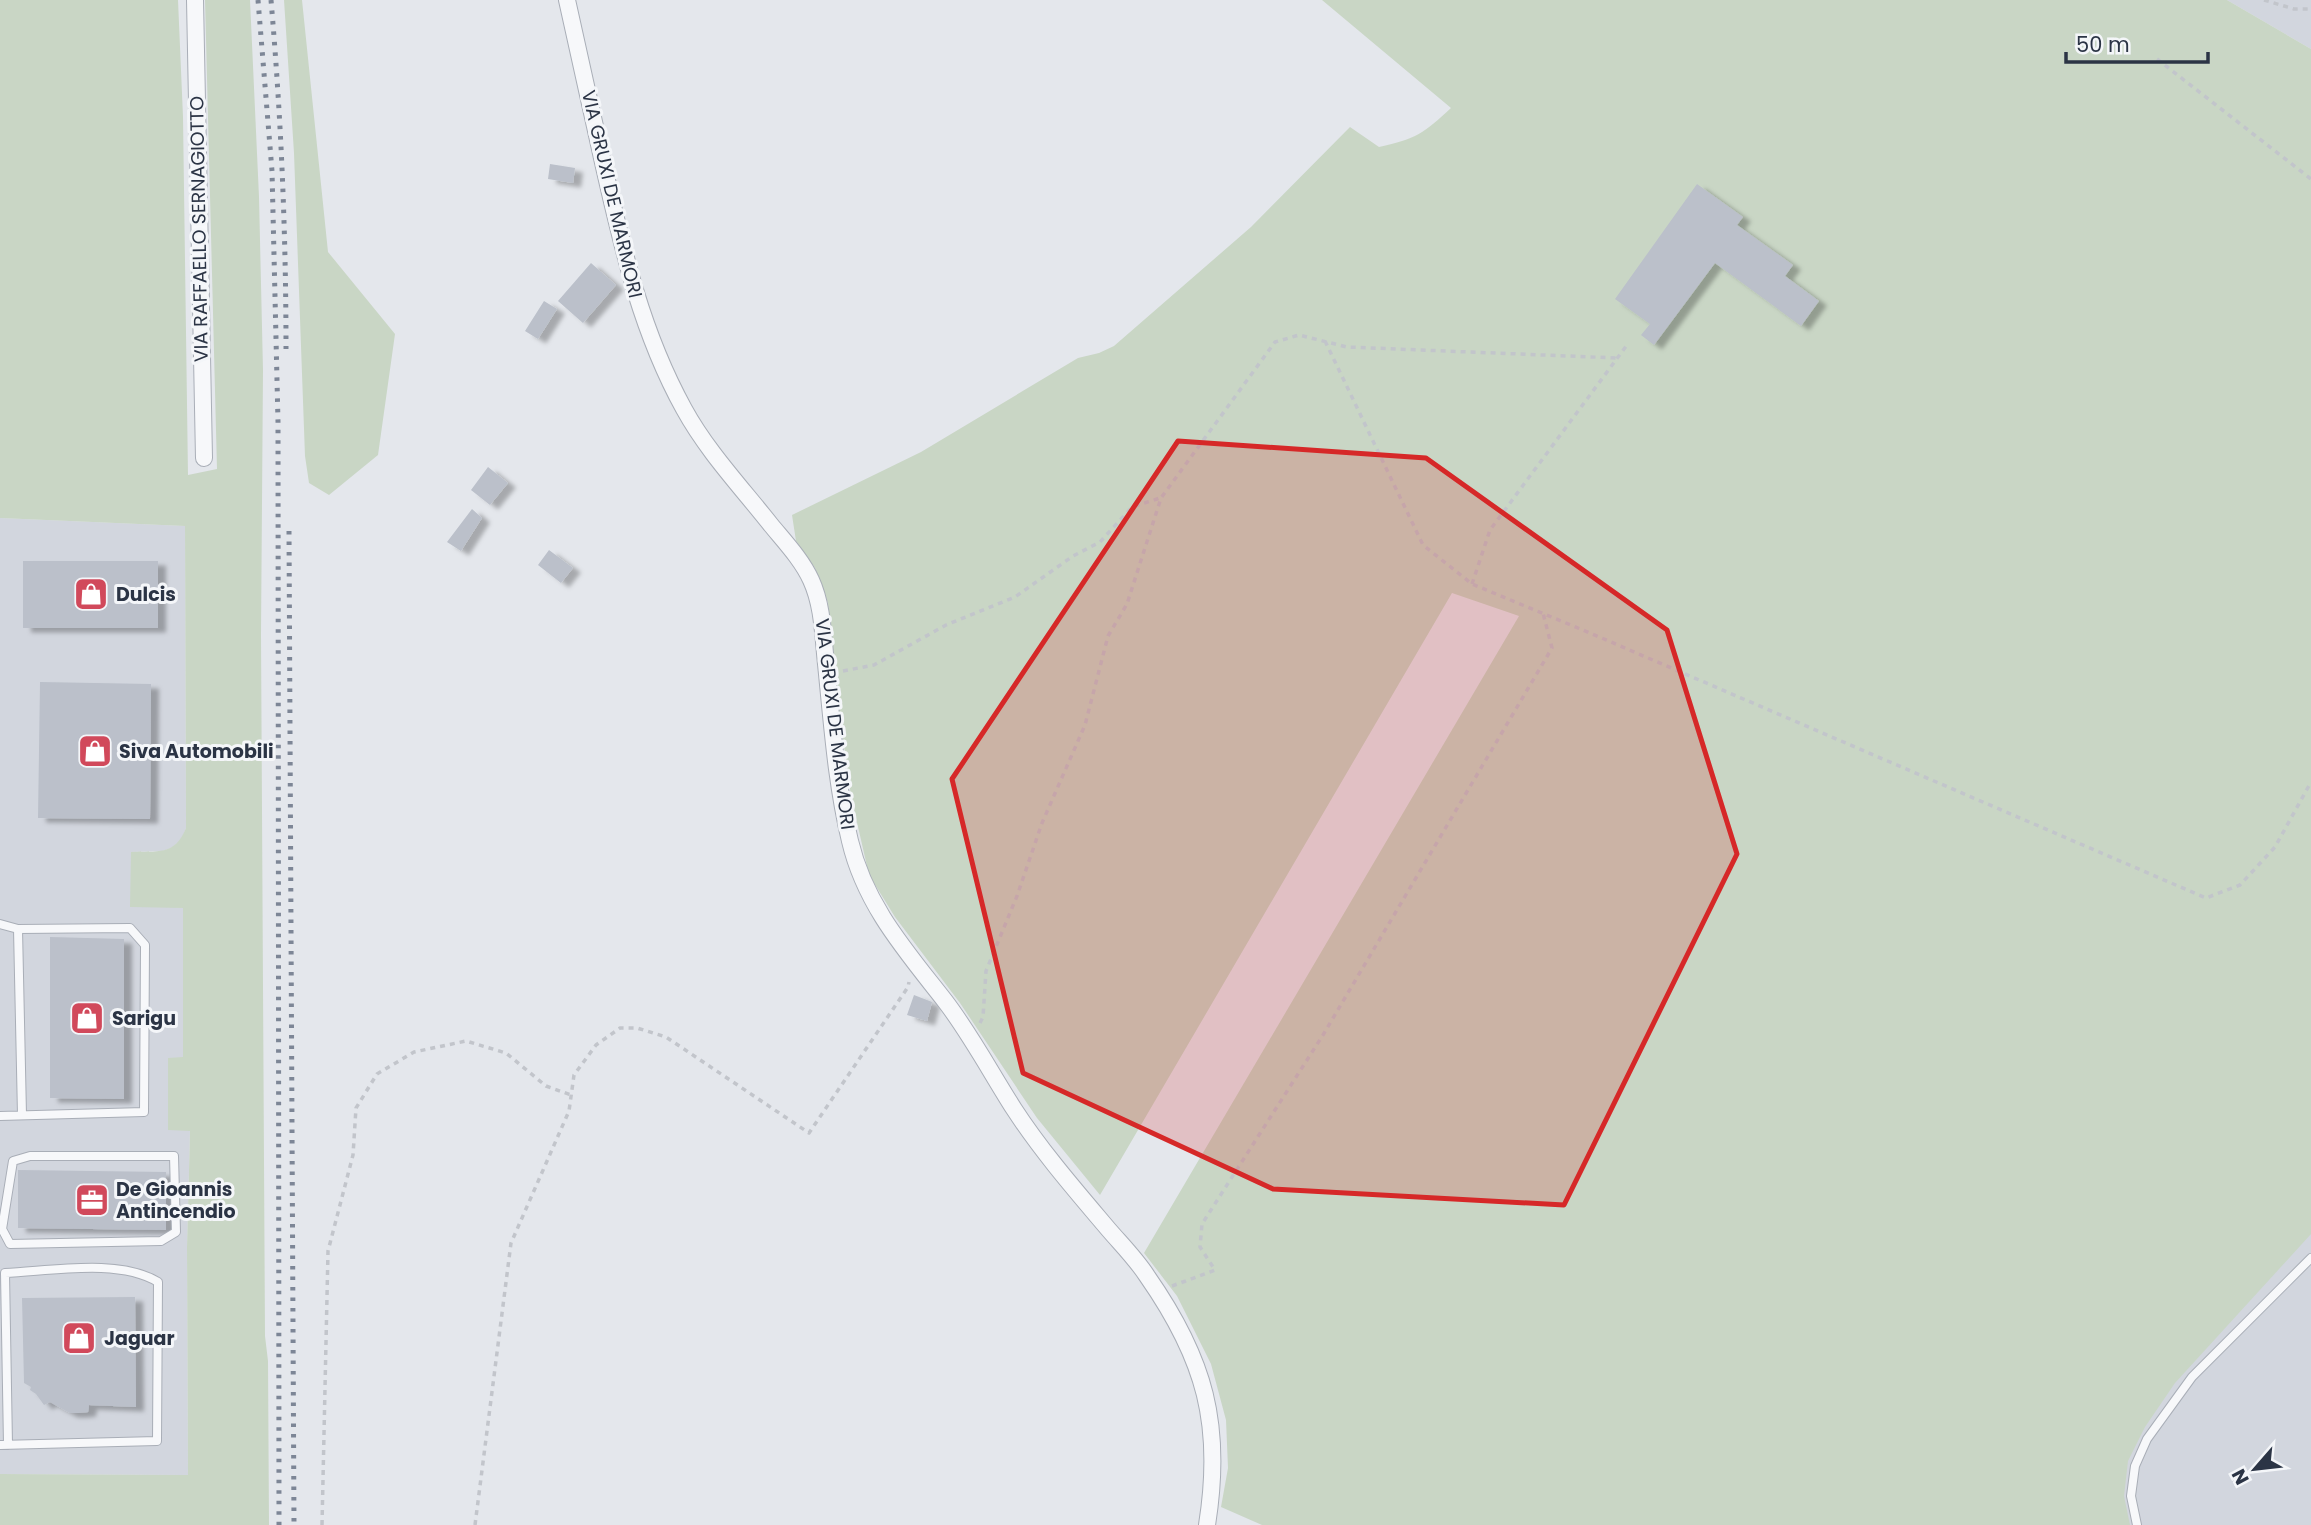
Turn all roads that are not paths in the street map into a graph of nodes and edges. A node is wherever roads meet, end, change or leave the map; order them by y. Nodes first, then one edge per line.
1 (195, 0) edge
2 (567, 0) edge
3 (204, 458) dead end
4 (0, 924) edge
5 (18, 929) junction
6 (22, 1115) junction
7 (0, 1116) edge
8 (1, 1229) edge
9 (2311, 1258) edge
10 (4, 1445) edge
11 (1207, 1525) edge
12 (2137, 1525) edge

1 - 3 street, VIA RAFFAELLO SERNAGIOTTO
2 - 11 street, VIA GRUXI DE MARMORI
4 - 5 lane
5 - 6 lane
5 - 6 lane
6 - 7 lane
8 - 8 lane
9 - 12 lane
10 - 10 lane

